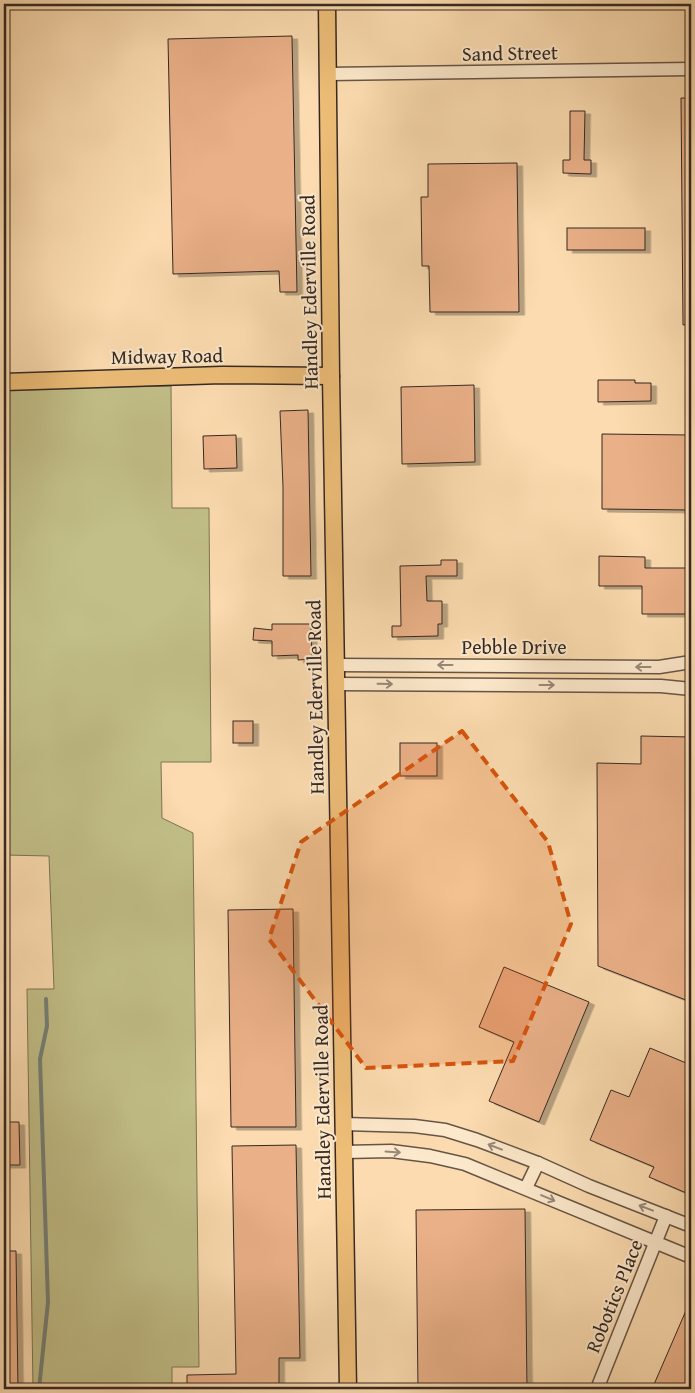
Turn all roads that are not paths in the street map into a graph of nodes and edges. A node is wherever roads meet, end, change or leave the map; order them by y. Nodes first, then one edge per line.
1 (326, 4) edge
2 (691, 69) edge
3 (328, 74) junction
4 (331, 376) junction
5 (4, 382) edge
6 (691, 662) edge
7 (336, 665) junction
8 (410, 665) junction
9 (475, 666) junction
10 (336, 684) junction
11 (410, 684) junction
12 (476, 685) junction
13 (691, 689) edge
14 (344, 1124) junction
15 (344, 1152) junction
16 (538, 1163) junction
17 (526, 1188) junction
18 (666, 1216) junction
19 (691, 1226) edge
20 (656, 1242) junction
21 (691, 1257) edge
22 (348, 1389) edge
23 (597, 1389) edge

1 - 3 main road, Handley Ederville Road
2 - 3 street, Sand Street
3 - 4 main road, Handley Ederville Road
4 - 5 main road, Midway Road
4 - 7 main road, Handley Ederville Road
6 -> 9 street, Pebble Drive
7 - 8 street, Pebble Drive
7 - 10 main road, Handley Ederville Road
9 -> 8 street, Pebble Drive
8 - 11 street
9 - 12 street
10 -> 11 street, Pebble Drive
10 - 14 main road, Handley Ederville Road
11 - 12 street, Pebble Drive
12 -> 13 street, Pebble Drive
14 - 15 main road, Handley Ederville Road
16 -> 14 street
15 -> 17 street
15 - 22 main road, Handley Ederville Road
16 - 17 street
18 -> 16 street
17 -> 20 street
18 - 19 street
18 - 20 street, Robotics Place
20 - 21 street
20 - 23 street, Robotics Place

